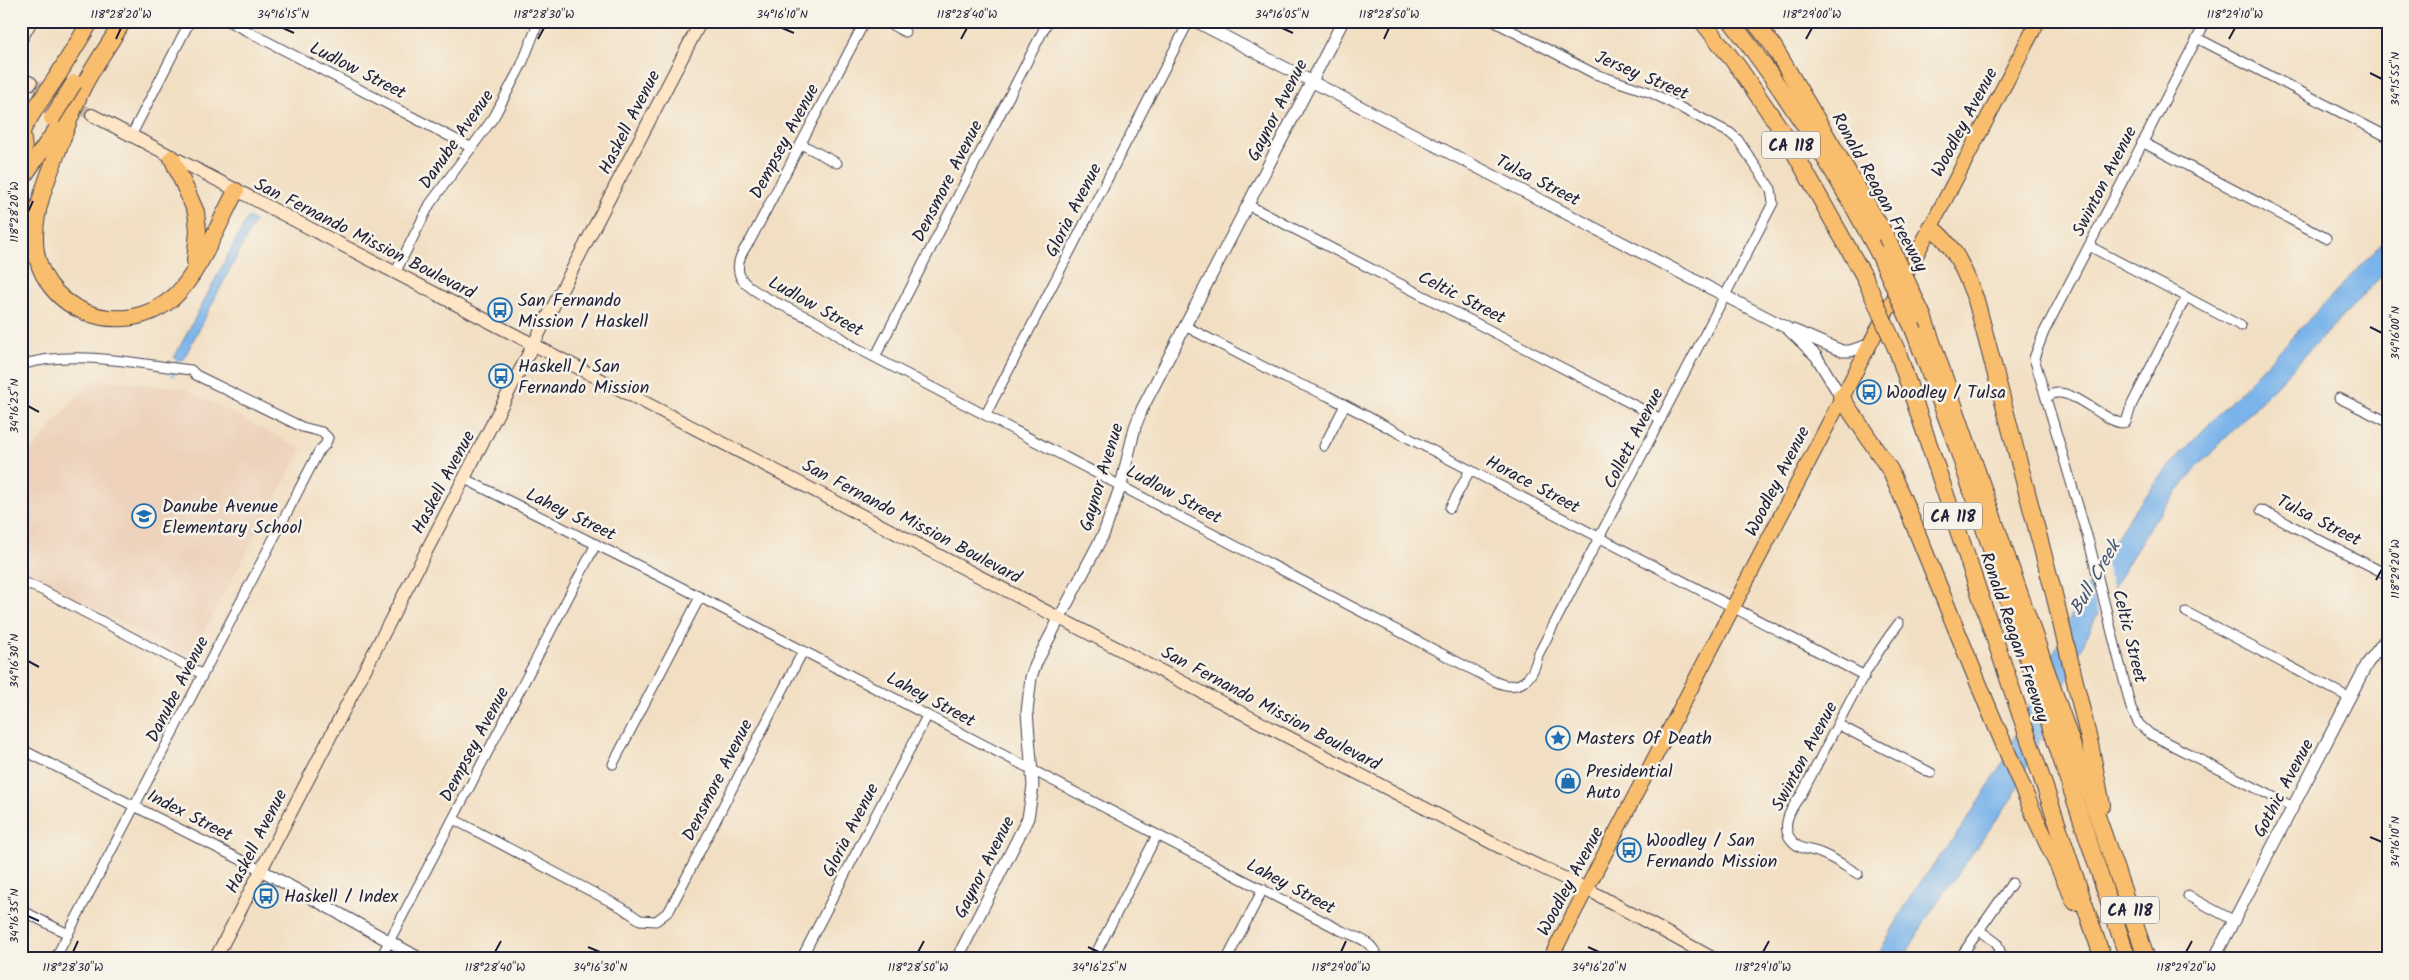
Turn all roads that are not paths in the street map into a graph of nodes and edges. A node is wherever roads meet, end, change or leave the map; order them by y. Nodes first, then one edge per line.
1 (31, 21) edge
2 (91, 21) edge
3 (111, 21) edge
4 (123, 21) edge
5 (190, 21) edge
6 (228, 21) edge
7 (539, 21) edge
8 (701, 21) edge
9 (865, 21) edge
10 (884, 21) edge
11 (1048, 21) edge
12 (1189, 21) edge
13 (1195, 21) edge
14 (1343, 21) edge
15 (1493, 21) edge
16 (1702, 21) edge
17 (1731, 21) edge
18 (1754, 21) edge
19 (2038, 21) edge
20 (2206, 21) edge
21 (905, 32) dead end
22 (2197, 38) junction
23 (21, 39) edge
24 (1312, 82) junction
25 (78, 86) junction
26 (92, 115) tunnel mouth
27 (56, 120) junction
28 (21, 132) edge
29 (131, 136) junction
30 (2388, 137) edge
31 (2142, 142) junction
32 (801, 144) junction
33 (472, 148) junction
34 (21, 152) edge
35 (172, 158) junction
36 (21, 163) edge
37 (836, 164) dead end
38 (21, 180) edge
39 (236, 192) junction
40 (1773, 203) joint
41 (1248, 205) junction
42 (1930, 227) junction
43 (2326, 238) dead end
44 (2089, 246) junction
45 (194, 271) junction
46 (395, 273) junction
47 (740, 276) joint
48 (1724, 297) junction
49 (2186, 297) junction
50 (1185, 326) junction
51 (2241, 326) dead end
52 (1787, 328) junction
53 (534, 344) junction
54 (1868, 345) junction
55 (875, 356) junction
56 (2034, 358) joint
57 (21, 366) edge
58 (1841, 397) junction
59 (2046, 398) junction
60 (2339, 398) dead end
61 (1346, 405) junction
62 (986, 414) junction
63 (1661, 419) junction
64 (2388, 422) edge
65 (1324, 446) dead end
66 (1470, 470) junction
67 (464, 479) junction
68 (1121, 484) junction
69 (1450, 508) dead end
70 (2261, 510) dead end
71 (1600, 537) junction
72 (596, 544) junction
73 (2388, 575) edge
74 (21, 581) edge
75 (700, 597) junction
76 (1733, 607) junction
77 (2186, 612) dead end
78 (1060, 617) junction
79 (1899, 623) dead end
80 (2387, 638) edge
81 (803, 650) junction
82 (202, 674) junction
83 (1865, 676) junction
84 (1519, 685) joint
85 (2350, 698) junction
86 (927, 716) junction
87 (1839, 725) junction
88 (21, 749) edge
89 (614, 764) dead end
90 (1033, 770) junction
91 (1931, 773) dead end
92 (135, 807) junction
93 (2293, 807) junction
94 (452, 819) junction
95 (1157, 835) junction
96 (2113, 861) junction
97 (261, 870) junction
98 (1858, 874) dead end
99 (2012, 883) dead end
100 (1263, 889) junction
101 (1587, 889) junction
102 (2188, 896) dead end
103 (21, 910) edge
104 (2233, 920) junction
105 (1978, 930) junction
106 (68, 934) junction
107 (389, 942) junction
108 (2388, 954) edge
109 (1377, 957) edge
110 (55, 959) edge
111 (215, 959) edge
112 (380, 959) edge
113 (421, 959) edge
114 (801, 959) edge
115 (957, 959) edge
116 (1093, 959) edge
117 (1227, 959) edge
118 (1550, 959) edge
119 (1714, 959) edge
120 (1959, 959) edge
121 (2003, 959) edge
122 (2102, 959) edge
123 (2128, 959) edge
124 (2147, 959) edge
125 (2214, 959) edge
126 (2385, 959) edge

1 - 23 main road
2 - 28 highway, bridge
3 - 25 highway
4 - 25 highway
5 - 29 street
6 - 33 street, Ludlow Street
7 - 33 street, Danube Avenue
8 - 53 main road, Haskell Avenue
9 - 32 street, Dempsey Avenue
10 - 21 street
11 - 55 street, Densmore Avenue
12 - 62 street, Gloria Avenue
13 - 24 street, Tulsa Street
14 - 24 street, Gaynor Avenue
15 - 40 street, Jersey Street
16 - 122 highway, Ronald Reagan Freeway / CA 118, bridge
17 - 123 highway, CA 118, bridge
18 - 96 highway, Ronald Reagan Freeway / CA 118, bridge
19 - 42 main road, Woodley Avenue
20 - 22 street, Swinton Avenue
22 - 30 street
22 - 31 street, Swinton Avenue
24 - 41 street, Gaynor Avenue
24 - 48 street, Tulsa Street
25 - 27 highway
25 - 45 highway
26 - 29 main road, San Fernando Mission Boulevard
27 - 36 highway
27 - 38 highway
28 - 34 highway
29 - 35 main road, San Fernando Mission Boulevard
31 - 43 street
31 - 44 street, Swinton Avenue
32 - 37 street
32 - 47 street, Dempsey Avenue
33 - 46 street, Danube Avenue
35 - 39 main road, San Fernando Mission Boulevard
35 - 45 highway
39 - 45 highway
39 - 46 main road, San Fernando Mission Boulevard
40 - 48 street, Collett Avenue
41 - 50 street, Gaynor Avenue
41 - 63 street, Celtic Street
42 - 54 main road, Woodley Avenue
42 - 96 highway
44 - 49 street
44 - 56 street, Swinton Avenue
46 - 53 main road, San Fernando Mission Boulevard
47 - 55 street, Ludlow Street
48 - 52 street, Tulsa Street
48 - 63 street, Collett Avenue
49 - 51 street
49 - 59 street
50 - 61 street, Horace Street
50 - 68 street, Gaynor Avenue
52 - 54 street
52 - 58 street, Tulsa Street
53 - 67 main road, Haskell Avenue
53 - 78 main road, San Fernando Mission Boulevard
54 - 58 main road, Woodley Avenue
55 - 62 street, Ludlow Street
56 - 59 street, Celtic Street
57 - 82 street, Danube Avenue
58 - 76 main road, Woodley Avenue
58 - 122 highway
59 - 93 street, Celtic Street
60 - 64 street
61 - 65 street
61 - 66 street, Horace Street
62 - 68 street, Ludlow Street
63 - 71 street, Collett Avenue
66 - 69 street
66 - 71 street, Horace Street
67 - 72 street, Lahey Street
67 - 97 main road, Haskell Avenue
68 - 78 street, Gaynor Avenue
68 - 84 street, Ludlow Street
70 - 73 street, Tulsa Street
71 - 76 street, Horace Street
71 - 84 street, Collett Avenue
72 - 75 street, Lahey Street
72 - 94 street, Dempsey Avenue
74 - 82 street
75 - 81 street, Lahey Street
75 - 89 street
76 - 83 street, Horace Street
76 - 101 main road, Woodley Avenue
77 - 85 street
78 - 90 street, Gaynor Avenue
78 - 101 main road, San Fernando Mission Boulevard
79 - 83 street, Swinton Avenue
80 - 85 street, Gothic Avenue
81 - 86 street, Lahey Street
81 - 94 street, Densmore Avenue
82 - 92 street, Danube Avenue
83 - 87 street, Swinton Avenue
85 - 93 street, Gothic Avenue
86 - 90 street, Lahey Street
86 - 114 street, Gloria Avenue
87 - 91 street
87 - 98 street, Swinton Avenue
88 - 92 street, Index Street
90 - 95 street, Lahey Street
90 - 115 street, Gaynor Avenue
92 - 97 street, Index Street
92 - 106 street, Danube Avenue
93 - 104 street, Gothic Avenue
94 - 107 street, Dempsey Avenue
95 - 100 street, Lahey Street
95 - 116 street
96 - 124 highway, Ronald Reagan Freeway / CA 118
97 - 107 street, Index Street
97 - 111 main road, Haskell Avenue
99 - 105 street
100 - 109 street, Lahey Street
100 - 117 street
101 - 118 main road, Woodley Avenue
101 - 119 main road, San Fernando Mission Boulevard
102 - 104 street
103 - 106 street
104 - 125 street, Gothic Avenue
105 - 120 street
105 - 121 street
106 - 110 street, Danube Avenue
107 - 112 street, Dempsey Avenue
107 - 113 street, Index Street
108 - 126 street

